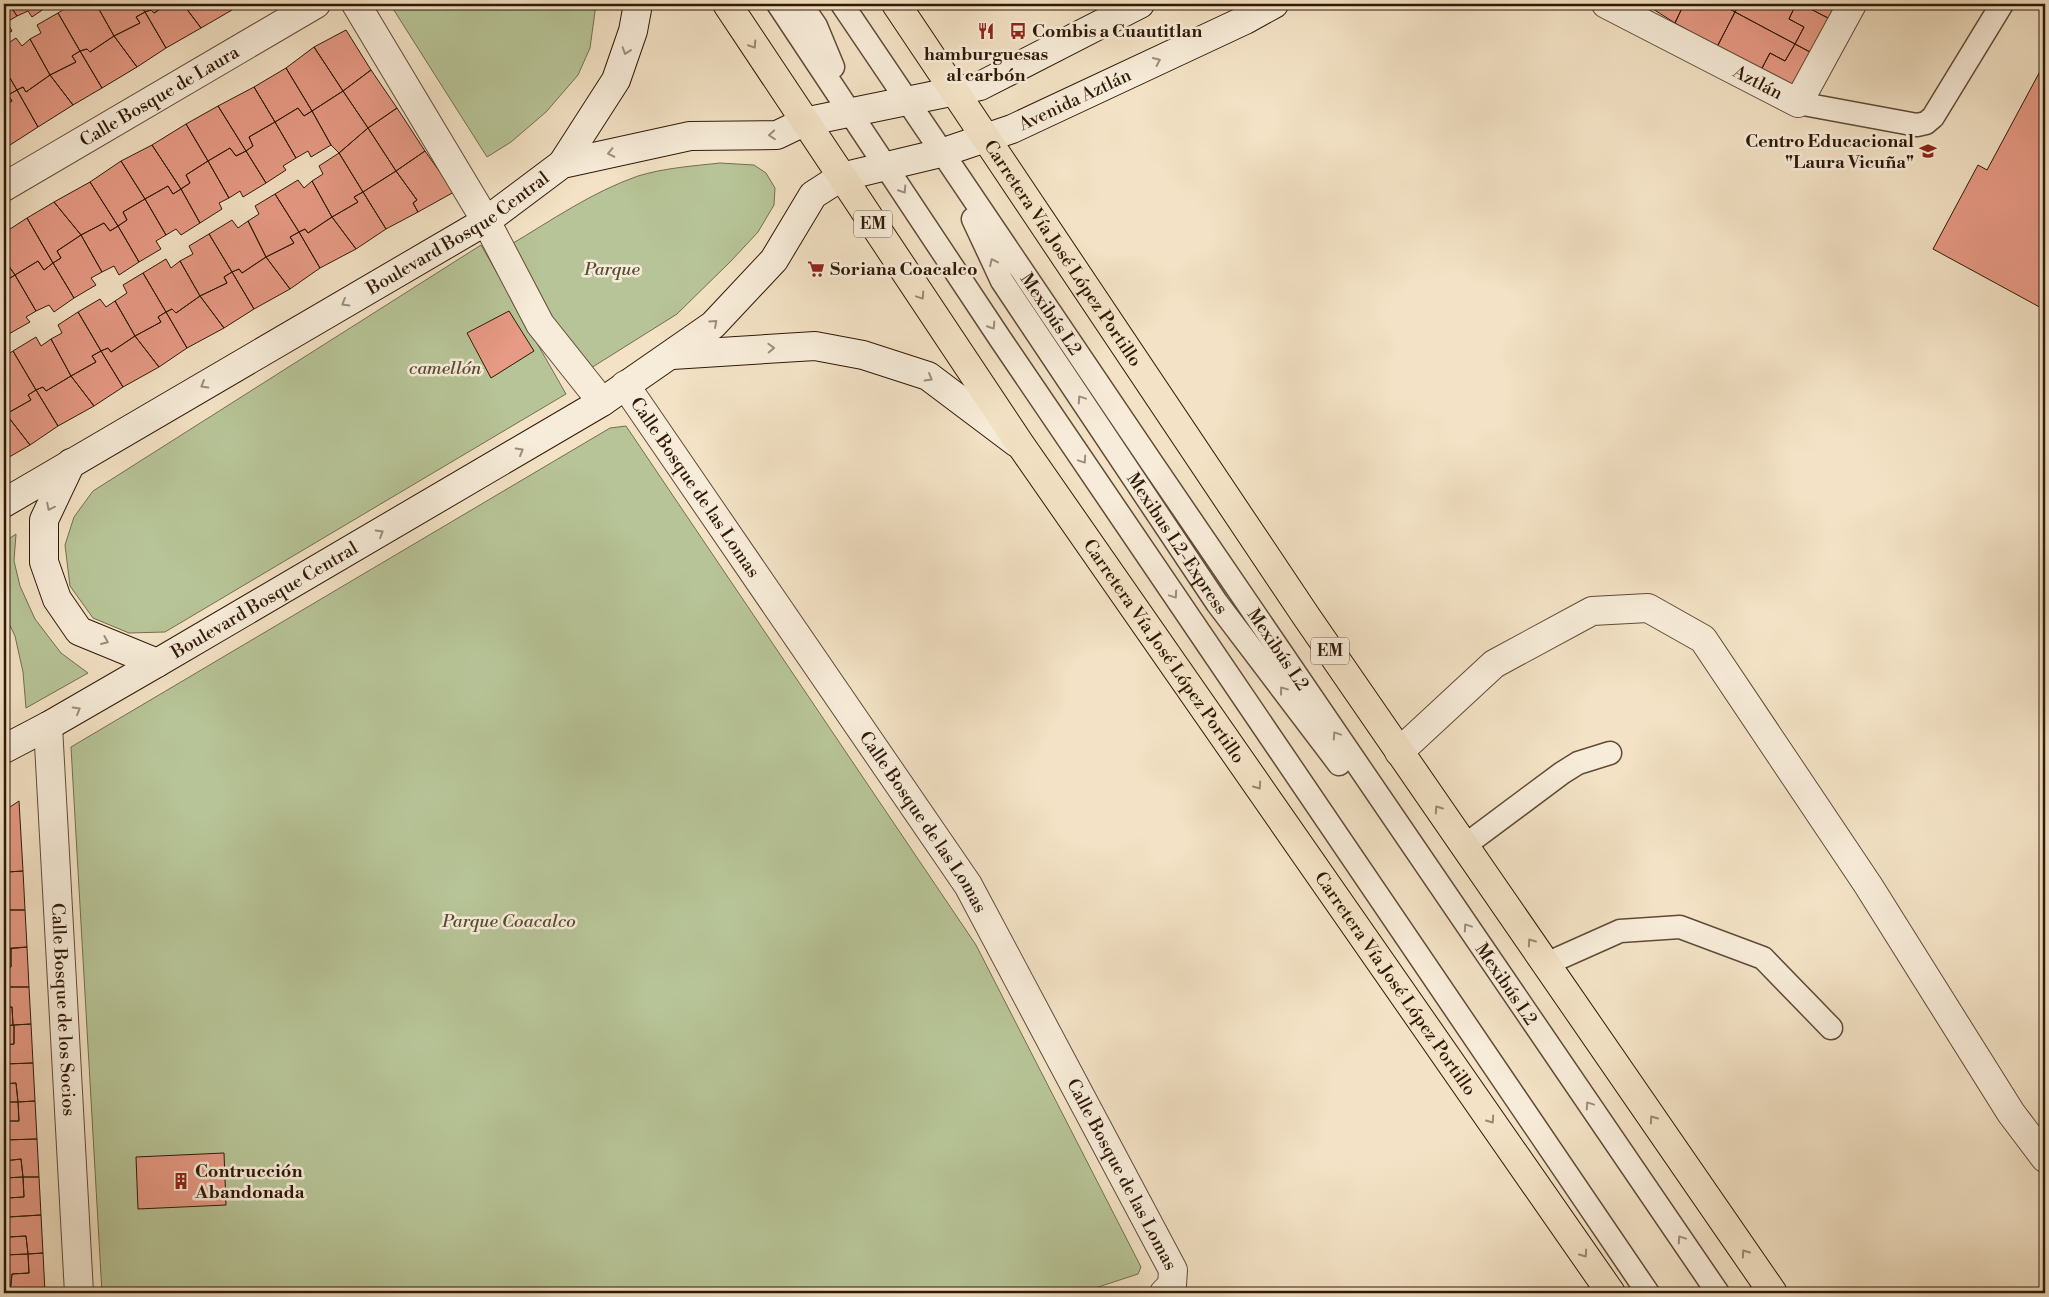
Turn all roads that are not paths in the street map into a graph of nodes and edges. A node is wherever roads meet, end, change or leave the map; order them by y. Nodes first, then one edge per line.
1 (316, 4) edge
2 (356, 4) edge
3 (638, 4) edge
4 (727, 4) edge
5 (778, 4) edge
6 (801, 4) edge
7 (842, 4) edge
8 (896, 4) edge
9 (1140, 4) edge
10 (1273, 4) edge
11 (1852, 4) edge
12 (2002, 4) edge
13 (1615, 6) edge
14 (954, 91) junction
15 (908, 101) junction
16 (1798, 104) junction
17 (852, 112) junction
18 (804, 122) junction
19 (985, 138) junction
20 (941, 153) junction
21 (562, 164) junction
22 (886, 165) junction
23 (841, 177) junction
24 (4, 187) edge
25 (814, 195) joint
26 (486, 221) junction
27 (670, 355) junction
28 (625, 386) junction
29 (602, 402) junction
30 (1020, 444) junction
31 (71, 463) junction
32 (4, 503) edge
33 (157, 664) junction
34 (48, 726) junction
35 (4, 749) edge
36 (1399, 752) junction
37 (1610, 753) dead end
38 (1464, 846) junction
39 (1546, 964) junction
40 (1831, 1028) dead end
41 (2045, 1158) edge
42 (1168, 1289) edge
43 (78, 1293) edge
44 (1611, 1293) edge
45 (1648, 1293) edge
46 (1718, 1293) edge
47 (1772, 1293) edge

1 - 24 street, Calle Bosque de Laura
2 - 26 street, Calle Bosque de las Lomas
3 -> 21 street
4 -> 18 main road, Carretera Vía José López Portillo / EM
5 - 17 lane
6 - 17 lane
7 - 15 lane, Mexibús L2
8 - 14 main road, Carretera Vía José López Portillo / EM
9 - 14 street
19 -> 10 street, Avenida Aztlán
11 - 16 street, Aztlán
12 - 16 lane
13 - 16 street, Aztlán
14 - 15 street, Boulevard Bosque Central
14 - 19 main road, Carretera Vía José López Portillo / EM
15 - 17 street, Boulevard Bosque Central
15 - 20 lane, Mexibús L2
17 - 18 street, Boulevard Bosque Central
17 - 22 lane
18 -> 21 street, Boulevard Bosque Central
18 - 23 main road, Carretera Vía José López Portillo / EM
19 - 20 street, Avenida Aztlán
19 - 36 main road, Carretera Vía José López Portillo / EM
20 - 22 street, Avenida Aztlán
46 -> 20 lane, Mexibús L2
21 - 26 street, Boulevard Bosque Central
22 - 23 street, Avenida Aztlán
22 -> 45 lane
23 - 25 street, Avenida Aztlán
23 -> 30 main road, Carretera Vía José López Portillo / EM
27 -> 25 street, Boulevard Bosque Central
26 - 29 street, Calle Bosque de las Lomas
26 -> 31 street, Boulevard Bosque Central
27 - 28 street, Boulevard Bosque Central
27 -> 30 street
28 - 29 street, Boulevard Bosque Central
28 - 42 street, Calle Bosque de las Lomas
33 -> 29 street, Boulevard Bosque Central
30 -> 44 main road, Carretera Vía José López Portillo / EM
31 - 32 street, Boulevard Bosque Central
31 -> 33 street
34 -> 33 street, Boulevard Bosque Central
34 - 35 street, Boulevard Bosque Central
34 - 43 street, Calle Bosque de los Socios
38 -> 36 main road, Carretera Vía José López Portillo / EM
36 - 41 street
37 - 38 lane
39 -> 38 main road, Carretera Vía José López Portillo / EM
39 - 40 lane
47 -> 39 main road, Carretera Vía José López Portillo / EM

